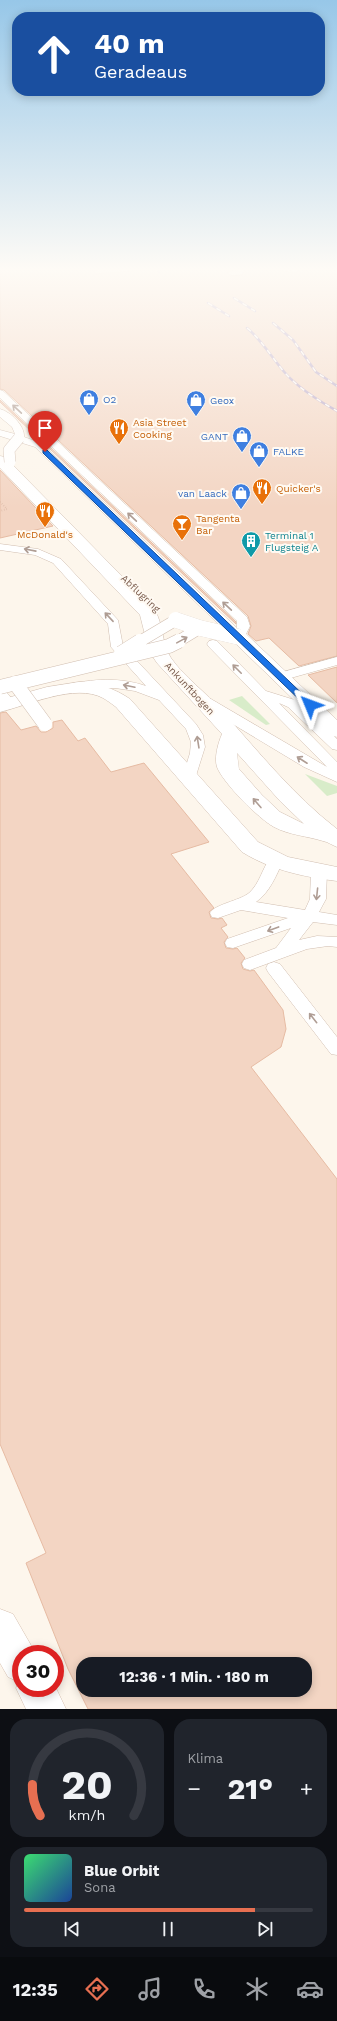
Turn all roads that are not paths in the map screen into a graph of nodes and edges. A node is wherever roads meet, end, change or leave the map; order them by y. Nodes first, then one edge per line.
1 (0, 393) edge
2 (0, 412) edge
3 (0, 433) edge
4 (19, 438) junction
5 (3, 458) edge
6 (0, 546) edge
7 (176, 620) junction
8 (200, 628) junction
9 (239, 637) junction
10 (213, 644) dead end
11 (104, 661) junction
12 (337, 661) edge
13 (280, 676) junction
14 (15, 683) junction
15 (0, 687) edge
16 (69, 688) junction
17 (261, 693) junction
18 (199, 698) junction
19 (165, 699) junction
20 (3, 701) edge
21 (44, 724) dead end
22 (337, 731) edge
23 (231, 735) junction
24 (337, 746) edge
25 (337, 770) edge
26 (337, 778) edge
27 (189, 779) junction
28 (333, 837) edge
29 (275, 861) junction
30 (331, 876) edge
31 (242, 905) junction
32 (218, 913) dead end
33 (310, 915) junction
34 (337, 920) edge
35 (337, 942) edge
36 (233, 943) dead end
37 (277, 961) junction
38 (250, 964) dead end
39 (337, 1049) edge
40 (0, 1627) edge
41 (12, 1648) edge
42 (40, 1697) edge
43 (47, 1709) edge

9 -> 1 lane
2 - 4 lane
3 - 4 lane
4 - 5 lane, bridge
4 - 9 lane
5 - 7 street, Abflugring
5 - 18 street, Ankunftbogen
19 -> 6 lane
7 - 8 street, Abflugring, bridge
7 - 11 lane, bridge
8 - 9 street, Abflugring, bridge
11 -> 8 lane, bridge
9 - 13 street
17 -> 10 lane
11 - 14 lane, bridge
12 - 13 lane
13 - 22 street
14 - 15 lane, bridge
14 - 21 lane, bridge
19 -> 16 lane
16 - 20 street
16 - 27 street
17 - 24 lane
17 - 25 lane
18 - 23 street, Ankunftbogen
26 -> 18 lane
27 -> 19 lane
23 - 28 street, Ankunftbogen
28 -> 23 street, Ankunftbogen
27 - 29 street
29 - 30 street
29 - 31 lane
30 -> 33 lane
31 - 32 lane
31 - 33 lane
33 - 34 lane
33 -> 36 lane
33 - 37 lane
35 - 37 lane
37 - 38 lane
39 -> 37 lane
40 - 41 street
42 - 43 street

